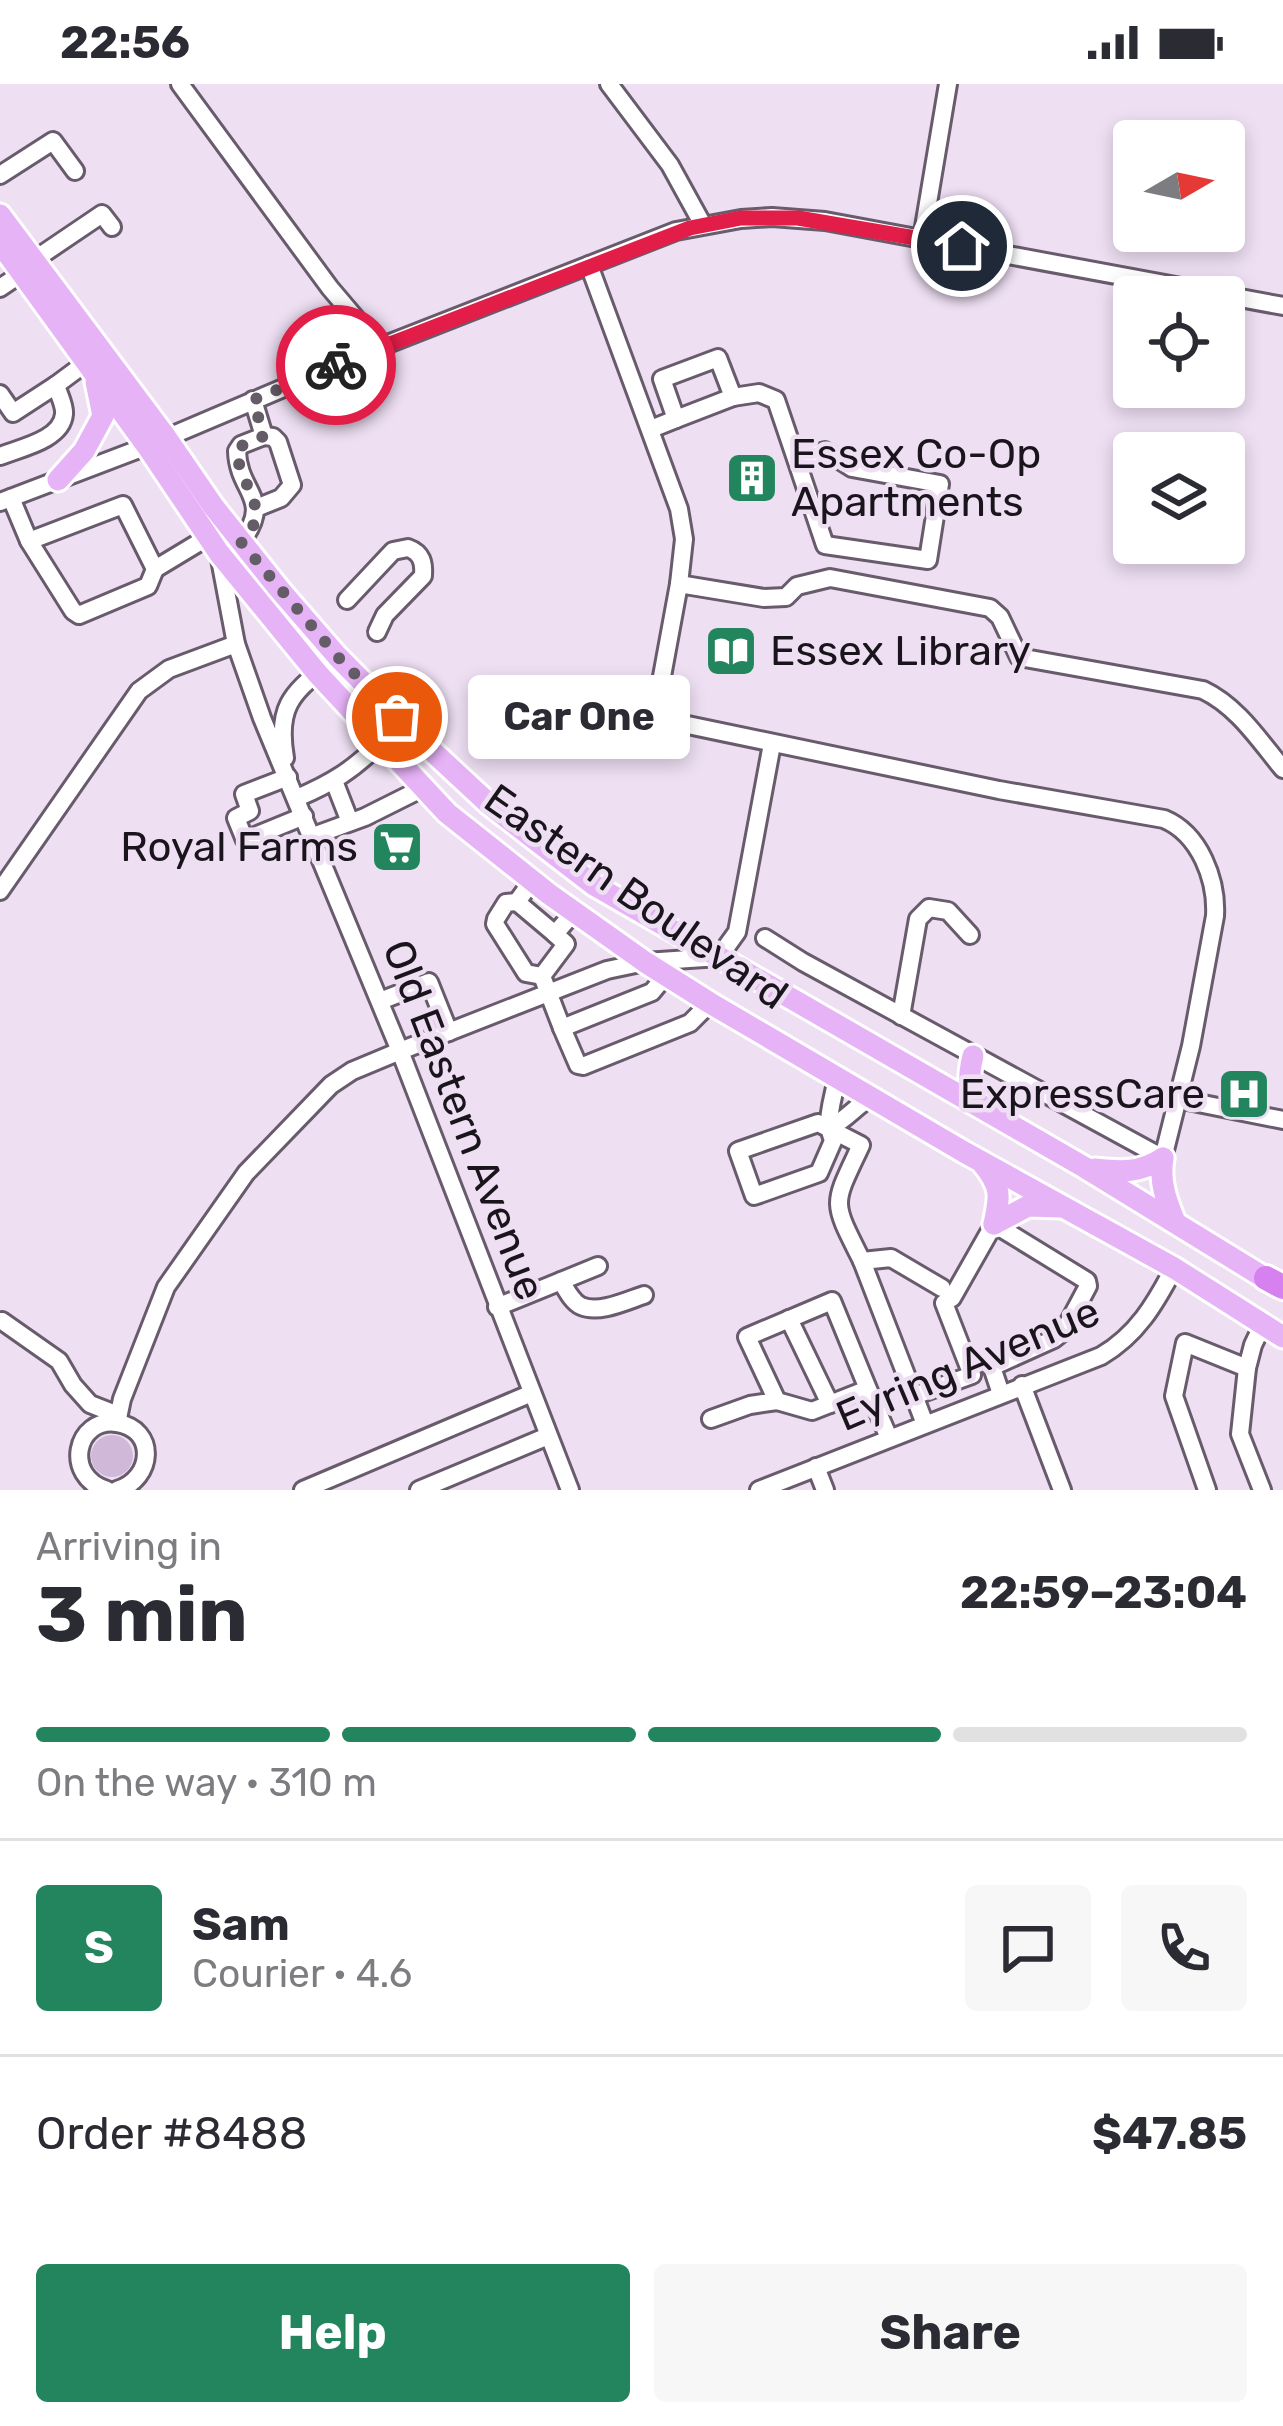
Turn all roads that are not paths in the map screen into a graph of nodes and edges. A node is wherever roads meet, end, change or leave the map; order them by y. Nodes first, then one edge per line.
1 (181, 84) edge
2 (609, 84) edge
3 (948, 84) edge
4 (75, 171) dead end
5 (0, 175) edge
6 (0, 215) edge
7 (703, 225) junction
8 (112, 227) dead end
9 (922, 239) junction
10 (0, 243) edge
11 (589, 265) junction
12 (28, 267) junction
13 (0, 288) edge
14 (1283, 306) edge
15 (380, 347) junction
16 (90, 366) junction
17 (56, 385) junction
18 (0, 394) edge
19 (733, 397) junction
20 (253, 400) junction
21 (676, 419) junction
22 (651, 429) junction
23 (264, 436) junction
24 (156, 441) junction
25 (0, 456) edge
26 (796, 459) junction
27 (58, 480) junction
28 (5, 500) edge
29 (256, 508) junction
30 (28, 541) junction
31 (241, 542) junction
32 (214, 545) junction
33 (155, 569) junction
34 (680, 584) junction
35 (347, 600) dead end
36 (377, 632) dead end
37 (236, 644) junction
38 (337, 656) junction
39 (317, 673) junction
40 (380, 742) junction
41 (772, 744) junction
42 (1283, 769) edge
43 (288, 777) junction
44 (334, 782) junction
45 (423, 788) junction
46 (301, 807) junction
47 (350, 822) junction
48 (313, 836) junction
49 (532, 881) junction
50 (1, 888) edge
51 (517, 902) junction
52 (574, 912) junction
53 (555, 934) junction
54 (970, 935) dead end
55 (765, 938) dead end
56 (719, 956) junction
57 (645, 962) junction
58 (666, 975) junction
59 (546, 984) junction
60 (380, 1000) junction
61 (710, 1003) junction
62 (901, 1016) junction
63 (562, 1028) junction
64 (449, 1032) junction
65 (400, 1051) junction
66 (973, 1055) junction
67 (837, 1078) junction
68 (871, 1097) junction
69 (1178, 1099) junction
70 (987, 1111) junction
71 (1283, 1120) edge
72 (829, 1128) junction
73 (1163, 1158) junction
74 (981, 1162) junction
75 (1084, 1167) junction
76 (1065, 1207) junction
77 (1175, 1222) junction
78 (994, 1224) junction
79 (862, 1261) junction
80 (598, 1266) dead end
81 (1174, 1268) junction
82 (561, 1281) junction
83 (1278, 1285) edge
84 (942, 1288) dead end
85 (644, 1295) dead end
86 (497, 1307) junction
87 (789, 1319) junction
88 (2, 1322) edge
89 (1263, 1324) junction
90 (1283, 1337) edge
91 (1247, 1368) junction
92 (1022, 1385) junction
93 (868, 1389) junction
94 (532, 1393) junction
95 (1001, 1394) junction
96 (914, 1396) junction
97 (777, 1401) junction
98 (830, 1404) junction
99 (118, 1419) junction
100 (711, 1419) dead end
101 (925, 1424) junction
102 (548, 1436) junction
103 (889, 1438) junction
104 (816, 1467) junction
105 (107, 1490) edge
106 (118, 1490) edge
107 (303, 1490) edge
108 (419, 1490) edge
109 (570, 1490) edge
110 (759, 1490) edge
111 (825, 1490) edge
112 (1062, 1490) edge
113 (1207, 1490) edge
114 (1262, 1490) edge

1 - 15 street
2 - 7 street
3 - 9 street
4 - 5 street
6 - 12 main road, Eastern Boulevard
7 - 9 street
7 - 11 street
8 - 12 street
9 - 14 street
10 - 12 main road, Eastern Boulevard
11 - 15 street
11 - 22 street
12 - 13 street
12 - 16 main road, Eastern Boulevard
12 - 24 main road, Eastern Boulevard
15 - 20 street
16 - 17 street
16 - 24 main road, Eastern Boulevard
16 - 27 main road
17 - 18 street
17 - 25 street
19 - 21 street
19 - 21 street
19 - 26 street
20 - 23 street
20 - 24 street
21 - 22 street
22 - 34 street
23 - 29 street
23 - 29 street
24 - 27 street
24 - 31 main road, Eastern Boulevard
24 - 32 main road, Eastern Boulevard
26 - 26 street
27 - 28 street
28 - 30 street
29 - 31 street
30 - 33 street
30 - 33 street
31 - 38 main road, Eastern Boulevard
32 - 33 street
32 - 37 street, Old Eastern Avenue
32 - 39 main road, Eastern Boulevard
34 - 41 street
34 - 42 street
35 - 36 street
37 - 43 street, Old Eastern Avenue
37 - 50 street
38 - 39 street, Old Eastern Avenue
38 - 56 main road, Eastern Boulevard
39 - 40 main road, Eastern Boulevard
39 - 43 street, Old Eastern Avenue
40 - 44 street
40 - 45 main road, Eastern Boulevard
41 - 56 street
41 - 69 street
43 - 46 street, Old Eastern Avenue
43 - 46 street
44 - 46 street
44 - 47 street
45 - 47 street
45 - 49 main road, Eastern Boulevard
46 - 48 street, Old Eastern Avenue
47 - 48 street
48 - 60 street, Old Eastern Avenue
49 - 51 street
49 - 52 main road, Eastern Boulevard
51 - 53 street
51 - 59 street
52 - 53 street
52 - 57 main road, Eastern Boulevard
53 - 59 street
54 - 62 street
55 - 62 street
56 - 57 street
56 - 70 main road, Eastern Boulevard
57 - 58 main road, Eastern Boulevard
57 - 59 street
58 - 61 main road, Eastern Boulevard
58 - 63 street
59 - 63 street
59 - 64 street
60 - 64 street
60 - 65 street, Old Eastern Avenue
61 - 63 street
61 - 67 main road, Eastern Boulevard
62 - 66 street
64 - 65 street
65 - 86 street, Old Eastern Avenue
65 - 99 street
66 - 70 main road
66 - 73 street
67 - 68 main road, Eastern Boulevard
67 - 72 street
68 - 72 street
68 - 74 main road, Eastern Boulevard
69 - 71 street
69 - 73 street
70 - 75 main road, Eastern Boulevard
72 - 72 street
72 - 79 street
73 - 75 main road
73 - 77 main road
74 - 76 main road, Eastern Boulevard
74 - 78 main road
75 - 77 main road, Eastern Boulevard
76 - 78 main road
76 - 81 main road, Eastern Boulevard
77 - 83 main road, Eastern Boulevard
78 - 95 street
78 - 96 street
79 - 84 street
79 - 96 street
80 - 82 street
81 - 89 main road, Eastern Boulevard
81 - 92 street, Eyring Avenue
82 - 85 street
82 - 86 street
86 - 94 street, Old Eastern Avenue
87 - 93 street
87 - 97 street
87 - 98 street
88 - 99 street
89 - 90 main road, Eastern Boulevard
89 - 91 street
91 - 113 street
91 - 114 street
92 - 95 street, Eyring Avenue
92 - 112 street
93 - 98 street
93 - 103 street
94 - 102 street, Old Eastern Avenue
94 - 107 street
95 - 101 street, Eyring Avenue
96 - 101 street
97 - 98 street
97 - 100 street
99 - 105 street
99 - 106 street
101 - 103 street, Eyring Avenue
102 - 108 street
102 - 109 street, Old Eastern Avenue
103 - 104 street, Eyring Avenue
104 - 110 street, Eyring Avenue
104 - 111 street

